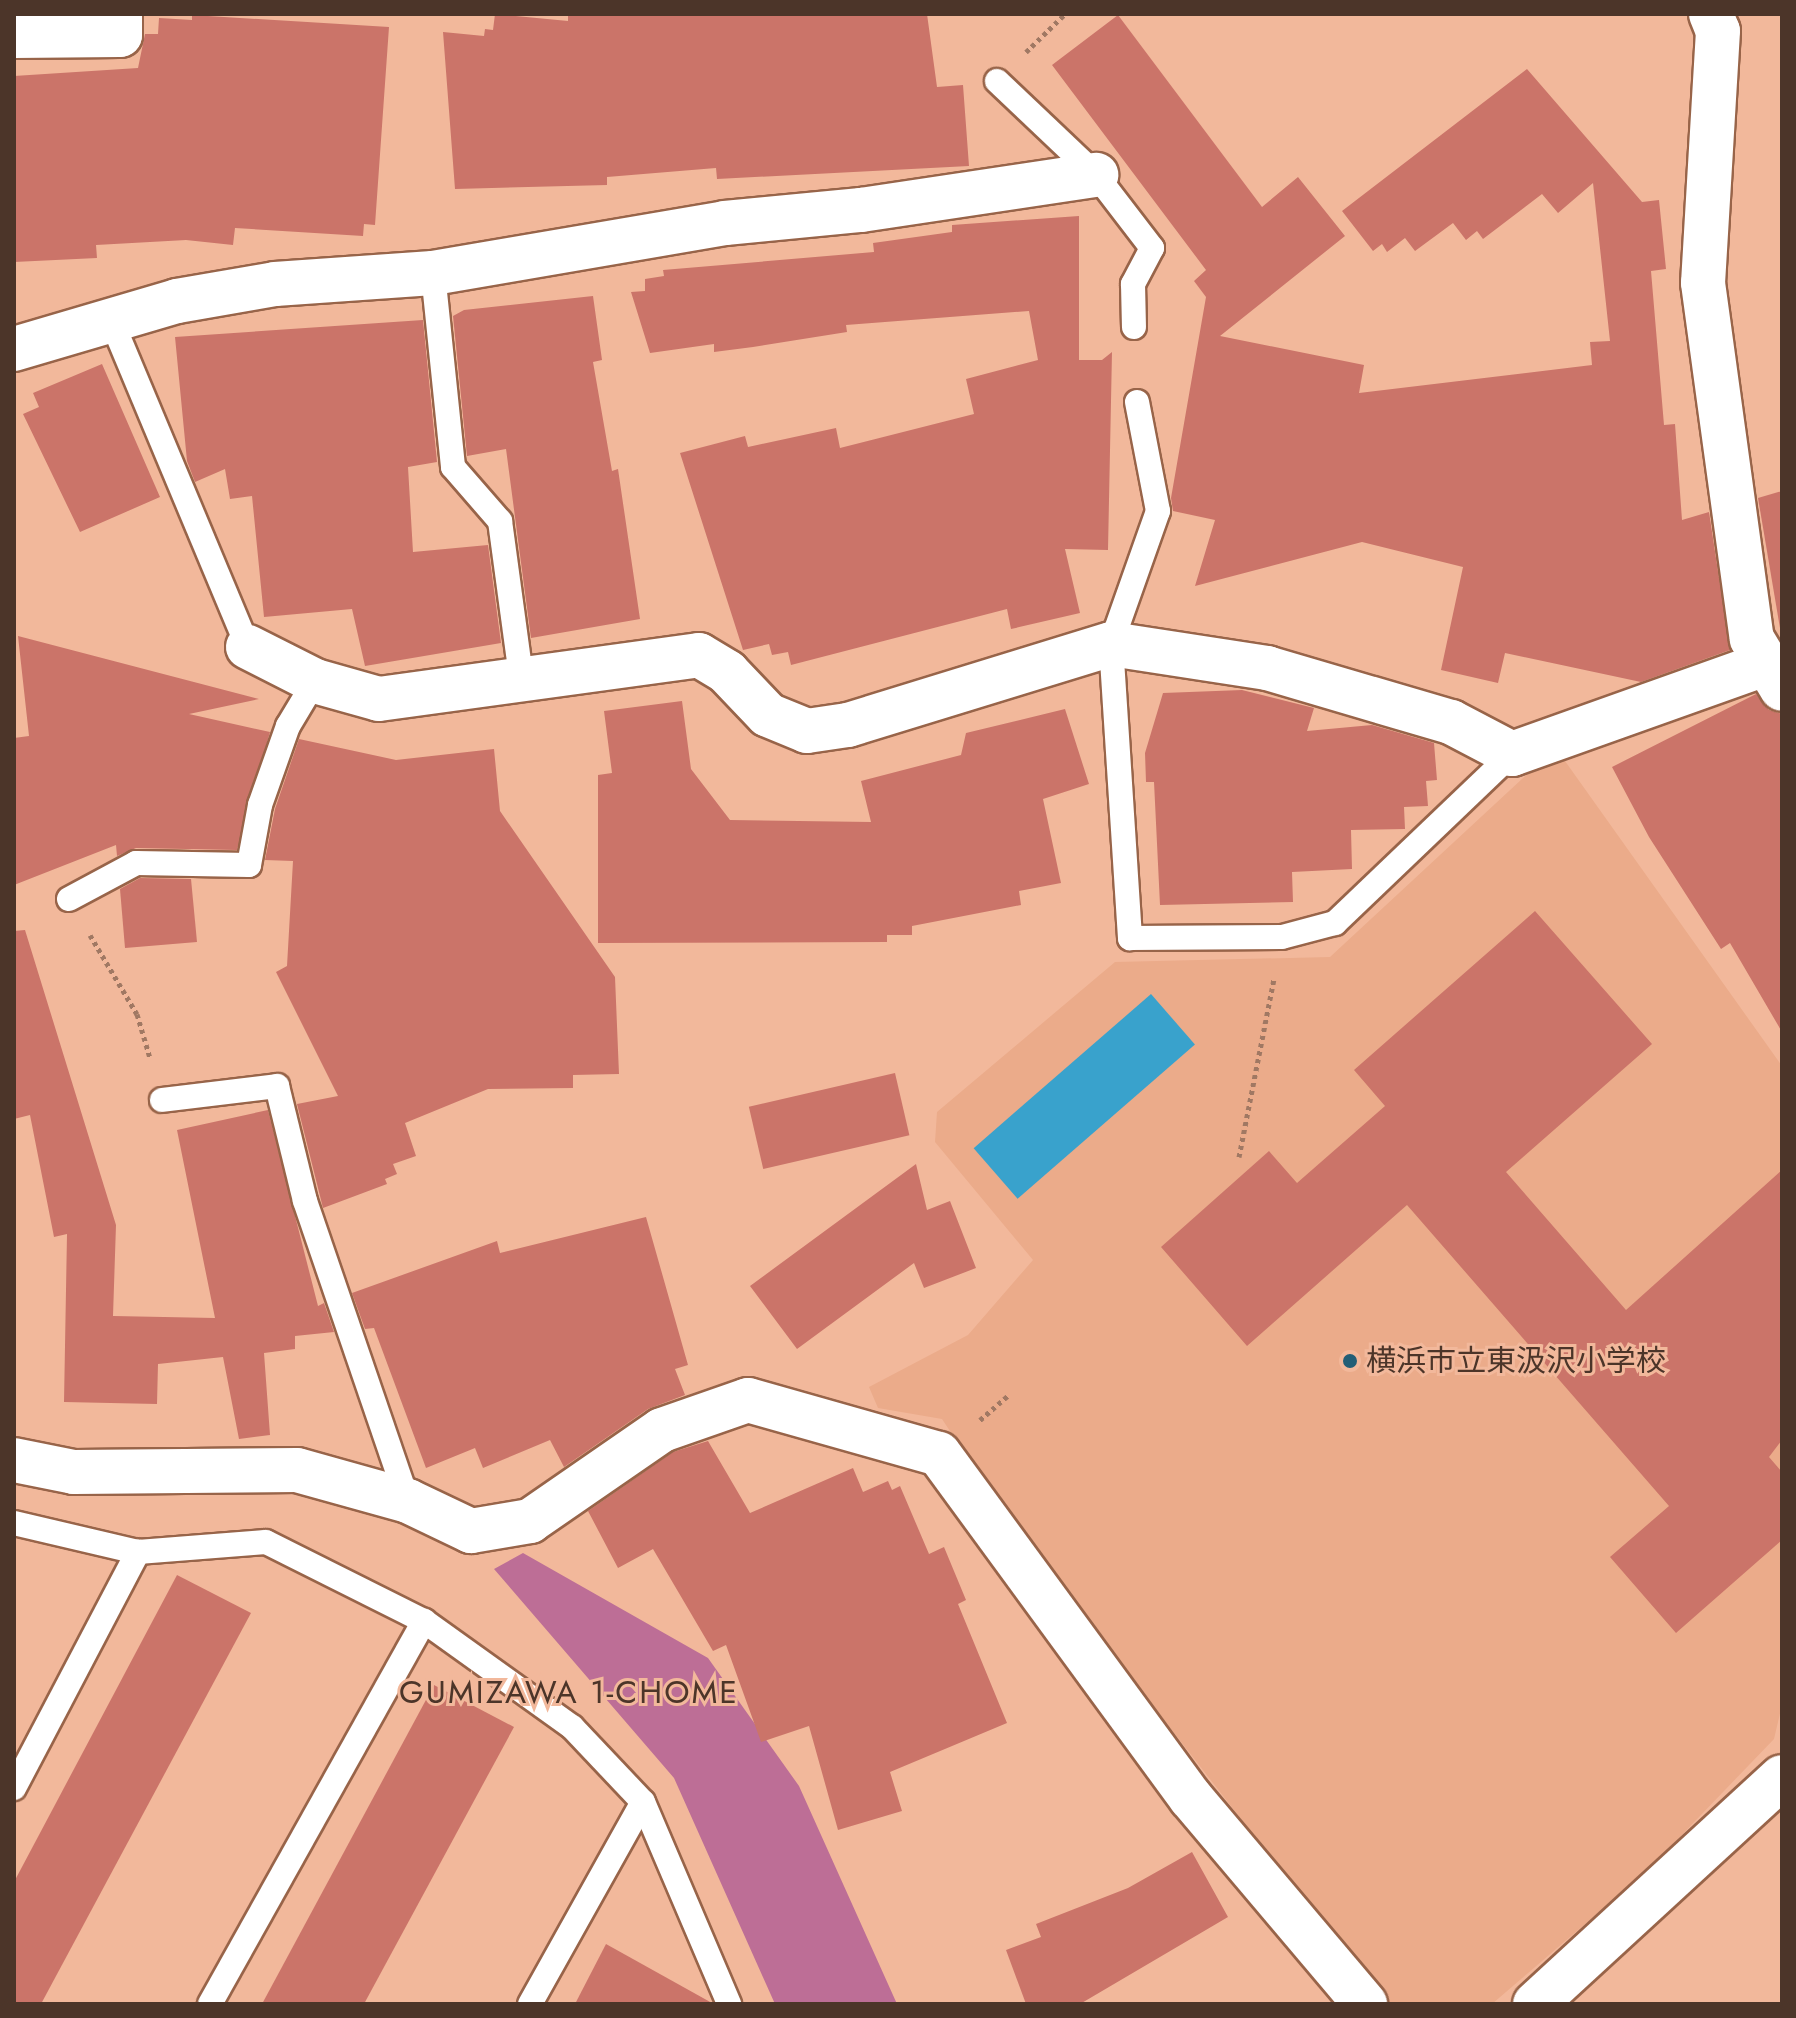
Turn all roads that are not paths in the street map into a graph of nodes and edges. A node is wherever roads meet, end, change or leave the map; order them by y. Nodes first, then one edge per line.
1 (120, 14) edge
2 (1711, 14) edge
3 (14, 36) edge
4 (997, 81) dead end
5 (1096, 175) junction
6 (433, 273) junction
7 (112, 322) junction
8 (1134, 327) dead end
9 (14, 349) edge
10 (1137, 402) dead end
11 (1111, 644) junction
12 (248, 647) joint
13 (1773, 676) edge
14 (521, 677) junction
15 (315, 681) junction
16 (1512, 754) junction
17 (69, 899) road end
18 (162, 1100) road end
19 (14, 1460) edge
20 (408, 1501) junction
21 (14, 1523) edge
22 (138, 1552) junction
23 (424, 1621) junction
24 (1782, 1777) edge
25 (14, 1788) edge
26 (643, 1802) junction
27 (210, 2004) edge
28 (530, 2004) edge
29 (729, 2004) edge
30 (1365, 2004) edge
31 (1535, 2004) edge

1 - 3 street
2 - 13 street
4 - 5 lane
5 - 6 street
5 - 8 lane
6 - 7 street
6 - 14 lane
7 - 9 street
7 - 12 lane
10 - 11 lane
11 - 14 street
11 - 16 street
11 - 16 lane
12 - 15 street
13 - 16 street
14 - 15 street
15 - 17 lane
18 - 20 lane
19 - 20 street
20 - 30 street
21 - 22 lane
22 - 23 lane
22 - 25 lane
23 - 26 lane
23 - 27 lane
24 - 31 street
26 - 28 lane
26 - 29 lane

